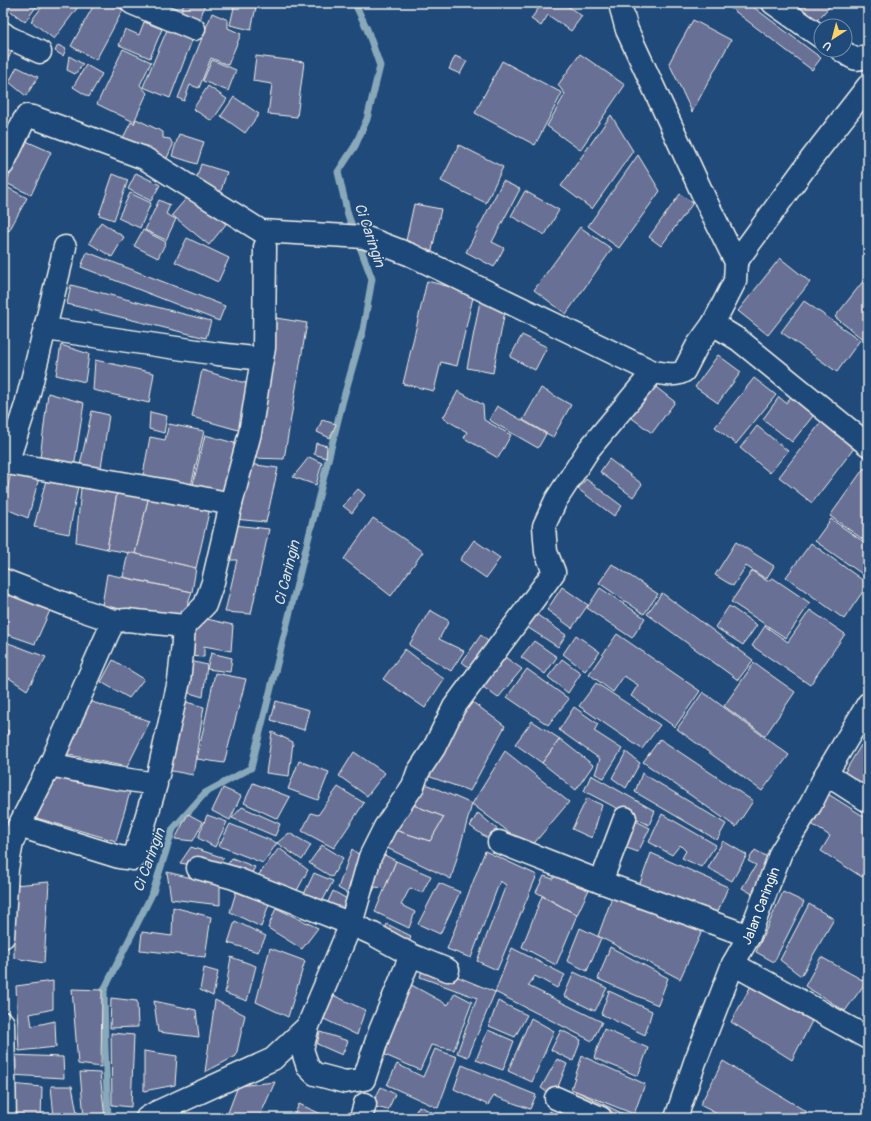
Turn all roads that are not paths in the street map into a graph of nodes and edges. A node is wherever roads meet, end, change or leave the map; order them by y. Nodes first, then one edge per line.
1 (132, 3) edge
2 (621, 3) edge
3 (773, 3) edge
4 (194, 29) dead end
5 (813, 31) edge
6 (3, 33) edge
7 (40, 52) dead end
8 (868, 55) edge
9 (853, 58) edge
10 (868, 86) edge
11 (3, 164) edge
12 (65, 247) dead end
13 (265, 247) dead end
14 (736, 262) junction
15 (713, 324) junction
16 (46, 329) junction
17 (262, 359) junction
18 (653, 372) junction
19 (868, 445) edge
20 (5, 470) edge
21 (231, 504) junction
22 (3, 580) edge
23 (114, 620) junction
24 (184, 626) junction
25 (868, 704) edge
26 (50, 765) junction
27 (826, 774) junction
28 (158, 775) dead end
29 (868, 801) edge
30 (625, 818) dead end
31 (19, 826) junction
32 (499, 842) dead end
33 (198, 868) dead end
34 (601, 882) junction
35 (351, 924) junction
36 (749, 936) junction
37 (3, 937) edge
38 (411, 955) junction
39 (733, 964) junction
40 (448, 970) dead end
41 (3, 1023) edge
42 (308, 1026) junction
43 (868, 1038) edge
44 (556, 1098) dead end
45 (678, 1117) edge
46 (5, 1118) edge
47 (147, 1118) edge
48 (601, 1118) edge

1 - 4 street
2 - 14 street
3 - 5 street
6 - 7 street
8 - 9 street
10 - 14 street
11 - 18 street
12 - 16 street
13 - 17 street
14 - 15 street
15 - 18 street
15 - 19 street
16 - 17 street
16 - 20 street
17 - 21 street
18 - 35 street
20 - 21 street
21 - 24 street
22 - 23 street
23 - 24 street
23 - 26 street
24 - 28 street
25 - 27 street, Jalan Caringin
26 - 31 street
26 - 31 street
27 - 29 street
27 - 36 street, Jalan Caringin
30 - 34 street
31 - 37 street
32 - 34 street
33 - 35 street
34 - 36 street
35 - 38 street
35 - 42 street
36 - 39 street, Jalan Caringin
38 - 40 street
38 - 42 street
39 - 43 street
39 - 45 street, Jalan Caringin
41 - 46 street
42 - 47 street
44 - 48 street

